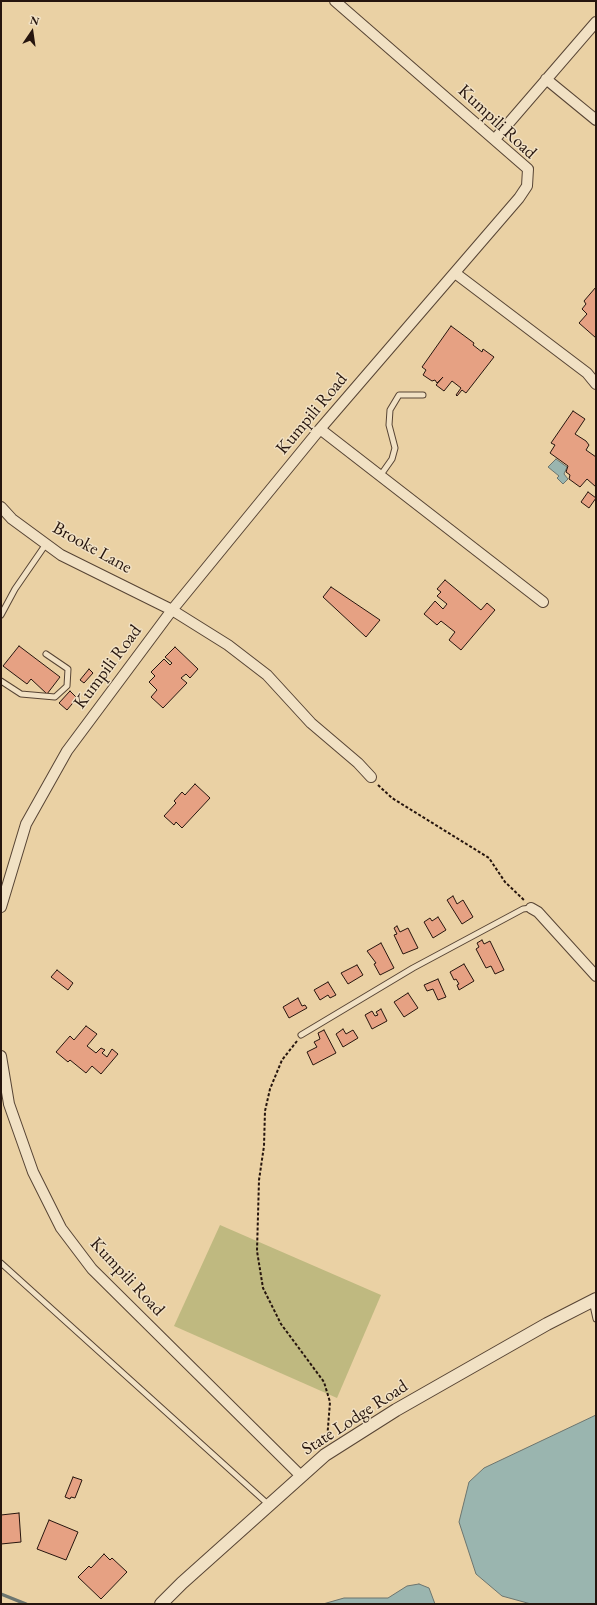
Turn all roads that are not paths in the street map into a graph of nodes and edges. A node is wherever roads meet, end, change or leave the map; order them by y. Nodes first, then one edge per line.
1 (336, 1) edge
2 (596, 22) edge
3 (546, 79) junction
4 (596, 120) edge
5 (495, 139) junction
6 (455, 273) junction
7 (596, 384) edge
8 (423, 395) dead end
9 (320, 429) junction
10 (380, 476) junction
11 (1, 507) edge
12 (46, 544) junction
13 (544, 602) dead end
14 (172, 610) junction
15 (1, 615) edge
16 (46, 654) dead end
17 (1, 681) edge
18 (372, 777) road end
19 (1, 907) edge
20 (531, 908) joint
21 (596, 976) edge
22 (301, 1035) road end
23 (1, 1056) edge
24 (1, 1263) edge
25 (594, 1300) edge
26 (596, 1319) edge
27 (301, 1476) junction
28 (269, 1505) junction
29 (161, 1604) edge

1 - 5 street, Kumpili Road
2 - 3 street
3 - 4 street
3 - 5 street
5 - 6 street, Kumpili Road
6 - 7 street
6 - 9 street, Kumpili Road
8 - 10 lane
9 - 10 street
9 - 14 street, Kumpili Road
10 - 13 street
11 - 12 street, Brooke Lane
12 - 14 street, Brooke Lane
12 - 15 lane
14 - 18 street, Brooke Lane
14 - 19 street, Kumpili Road
16 - 17 lane
20 - 21 street
20 - 22 lane
23 - 27 street, Kumpili Road
24 - 28 lane
25 - 26 lane
25 - 27 street, State Lodge Road
27 - 28 street, State Lodge Road
28 - 29 street, State Lodge Road

